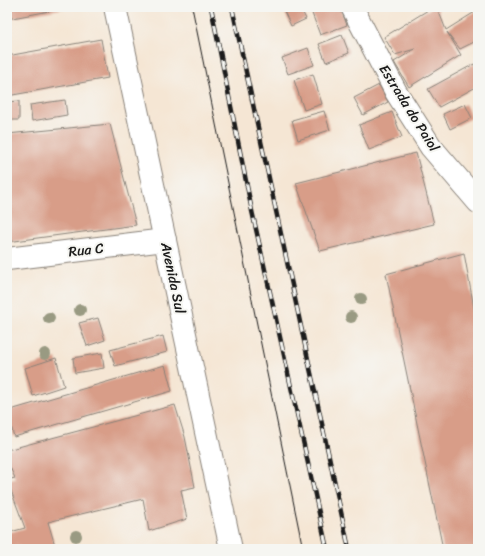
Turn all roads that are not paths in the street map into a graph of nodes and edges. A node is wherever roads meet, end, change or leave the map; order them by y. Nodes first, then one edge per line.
1 (115, 7) edge
2 (352, 7) edge
3 (478, 202) edge
4 (165, 240) junction
5 (7, 259) edge
6 (231, 549) edge

1 - 4 street, Avenida Sul
2 - 3 street, Estrada do Paiol
4 - 5 street, Rua C
4 - 6 street, Avenida Sul

